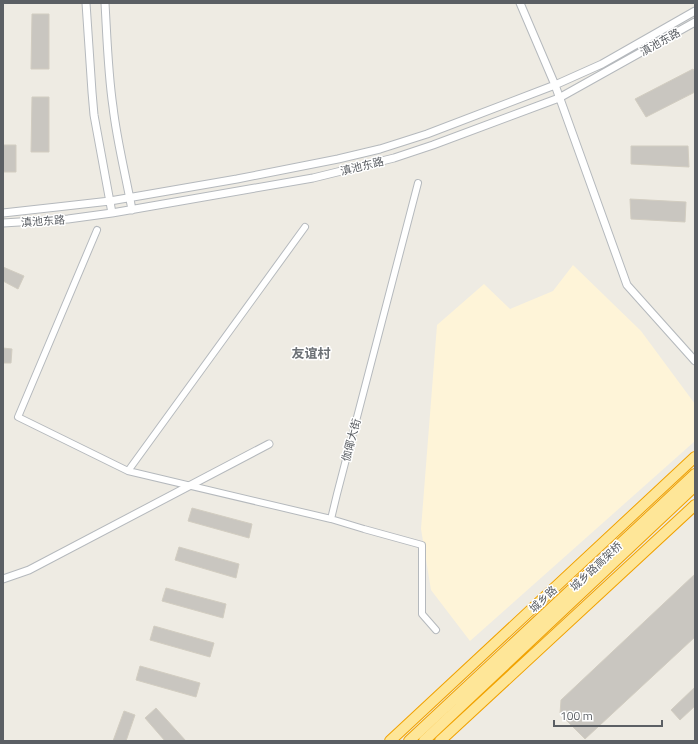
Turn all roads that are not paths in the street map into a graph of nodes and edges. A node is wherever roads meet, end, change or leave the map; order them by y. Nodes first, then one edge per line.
1 (86, 3) edge
2 (105, 3) edge
3 (520, 3) edge
4 (695, 11) edge
5 (695, 22) edge
6 (555, 85) junction
7 (559, 98) junction
8 (418, 183) dead end
9 (129, 197) junction
10 (110, 200) junction
11 (132, 210) junction
12 (3, 212) edge
13 (112, 213) junction
14 (3, 223) edge
15 (305, 227) dead end
16 (97, 230) dead end
17 (695, 361) edge
18 (269, 444) dead end
19 (695, 457) edge
20 (128, 471) junction
21 (695, 474) edge
22 (695, 486) edge
23 (695, 505) edge
24 (331, 519) junction
25 (3, 579) edge
26 (436, 630) dead end
27 (390, 741) edge
28 (409, 741) edge
29 (424, 741) edge
30 (440, 741) edge

1 - 10 street
2 - 9 street
3 - 6 street
4 - 6 street, 滇池东路
5 - 7 street, 滇池东路
6 - 7 street
6 - 9 street, 滇池东路
7 - 11 street, 滇池东路
7 - 17 street
8 - 24 street, 伽倻大街
9 - 10 street, 滇池东路
9 - 11 street
10 - 12 street, 滇池东路
10 - 13 street
11 - 13 street, 滇池东路
13 - 14 street, 滇池东路
15 - 20 street
16 - 20 street
18 - 25 street
19 - 27 highway, 城乡路
20 - 24 street
21 - 28 highway, 城乡路高架桥
22 - 29 highway, 城乡路高架桥
23 - 30 highway
24 - 26 street

